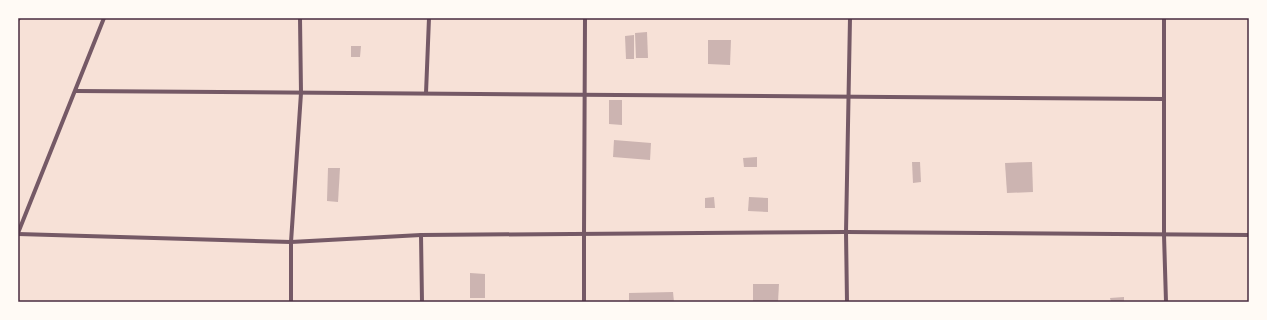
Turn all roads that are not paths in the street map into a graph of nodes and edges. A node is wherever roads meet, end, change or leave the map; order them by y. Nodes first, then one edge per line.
1 (104, 18) edge
2 (300, 18) edge
3 (429, 18) edge
4 (585, 18) edge
5 (850, 18) edge
6 (1164, 18) edge
7 (76, 91) junction
8 (301, 92) junction
9 (426, 94) junction
10 (584, 95) junction
11 (849, 96) junction
12 (1164, 99) junction
13 (846, 232) junction
14 (18, 233) edge
15 (584, 234) junction
16 (421, 235) junction
17 (1164, 235) junction
18 (1249, 235) edge
19 (291, 242) junction
20 (290, 302) edge
21 (422, 302) edge
22 (584, 302) edge
23 (847, 302) edge
24 (1166, 302) edge

1 - 7 street
2 - 8 street
3 - 9 street
4 - 10 street
5 - 11 street
6 - 12 street
7 - 8 street
7 - 14 street
8 - 9 street
8 - 19 street
9 - 10 street
10 - 11 street
10 - 15 street
11 - 12 street
11 - 13 street
12 - 17 street
13 - 15 street
13 - 17 street
13 - 23 street
14 - 19 street
15 - 16 street
15 - 22 street
16 - 19 street
16 - 21 street
17 - 18 street
17 - 24 street
19 - 20 street

